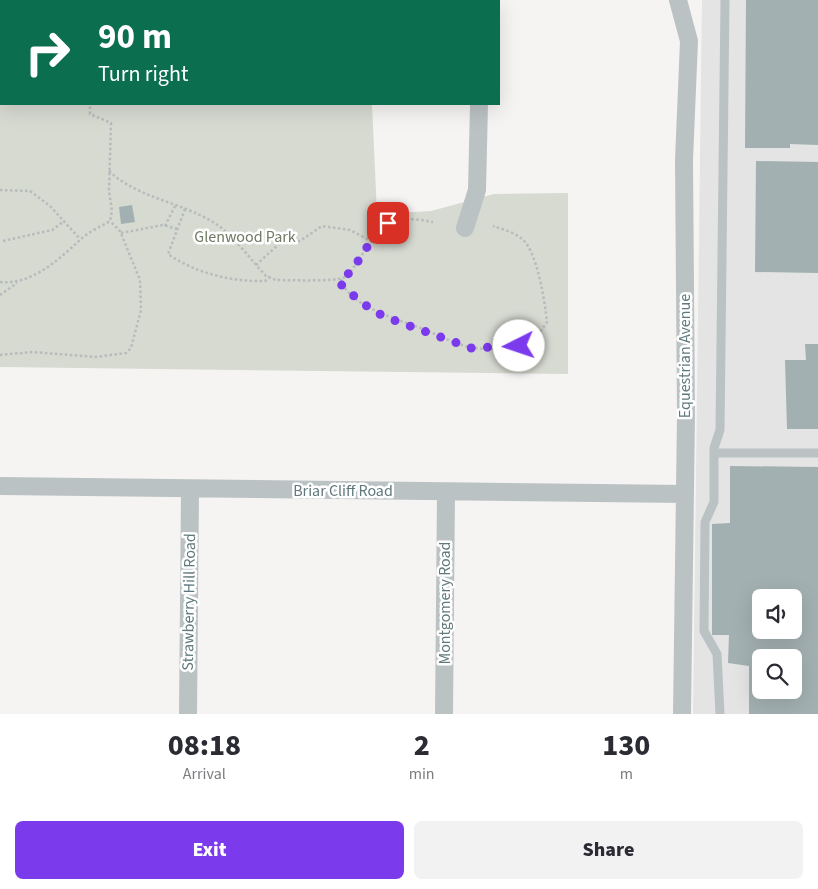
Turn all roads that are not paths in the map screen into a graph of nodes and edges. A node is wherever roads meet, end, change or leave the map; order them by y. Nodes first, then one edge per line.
1 (678, 0) edge
2 (726, 0) edge
3 (479, 105) edge
4 (464, 228) dead end
5 (714, 453) junction
6 (818, 453) edge
7 (0, 486) edge
8 (190, 490) junction
9 (446, 492) junction
10 (685, 494) junction
11 (188, 714) edge
12 (444, 714) edge
13 (682, 714) edge
14 (720, 714) edge

1 - 10 street, Equestrian Avenue
2 - 5 lane
3 - 4 street
5 - 6 lane
5 - 14 lane
7 - 8 street, Briar Cliff Road
8 - 9 street, Briar Cliff Road
8 - 11 street, Strawberry Hill Road
9 - 10 street, Briar Cliff Road
9 - 12 street, Montgomery Road
10 - 13 street, Equestrian Avenue

